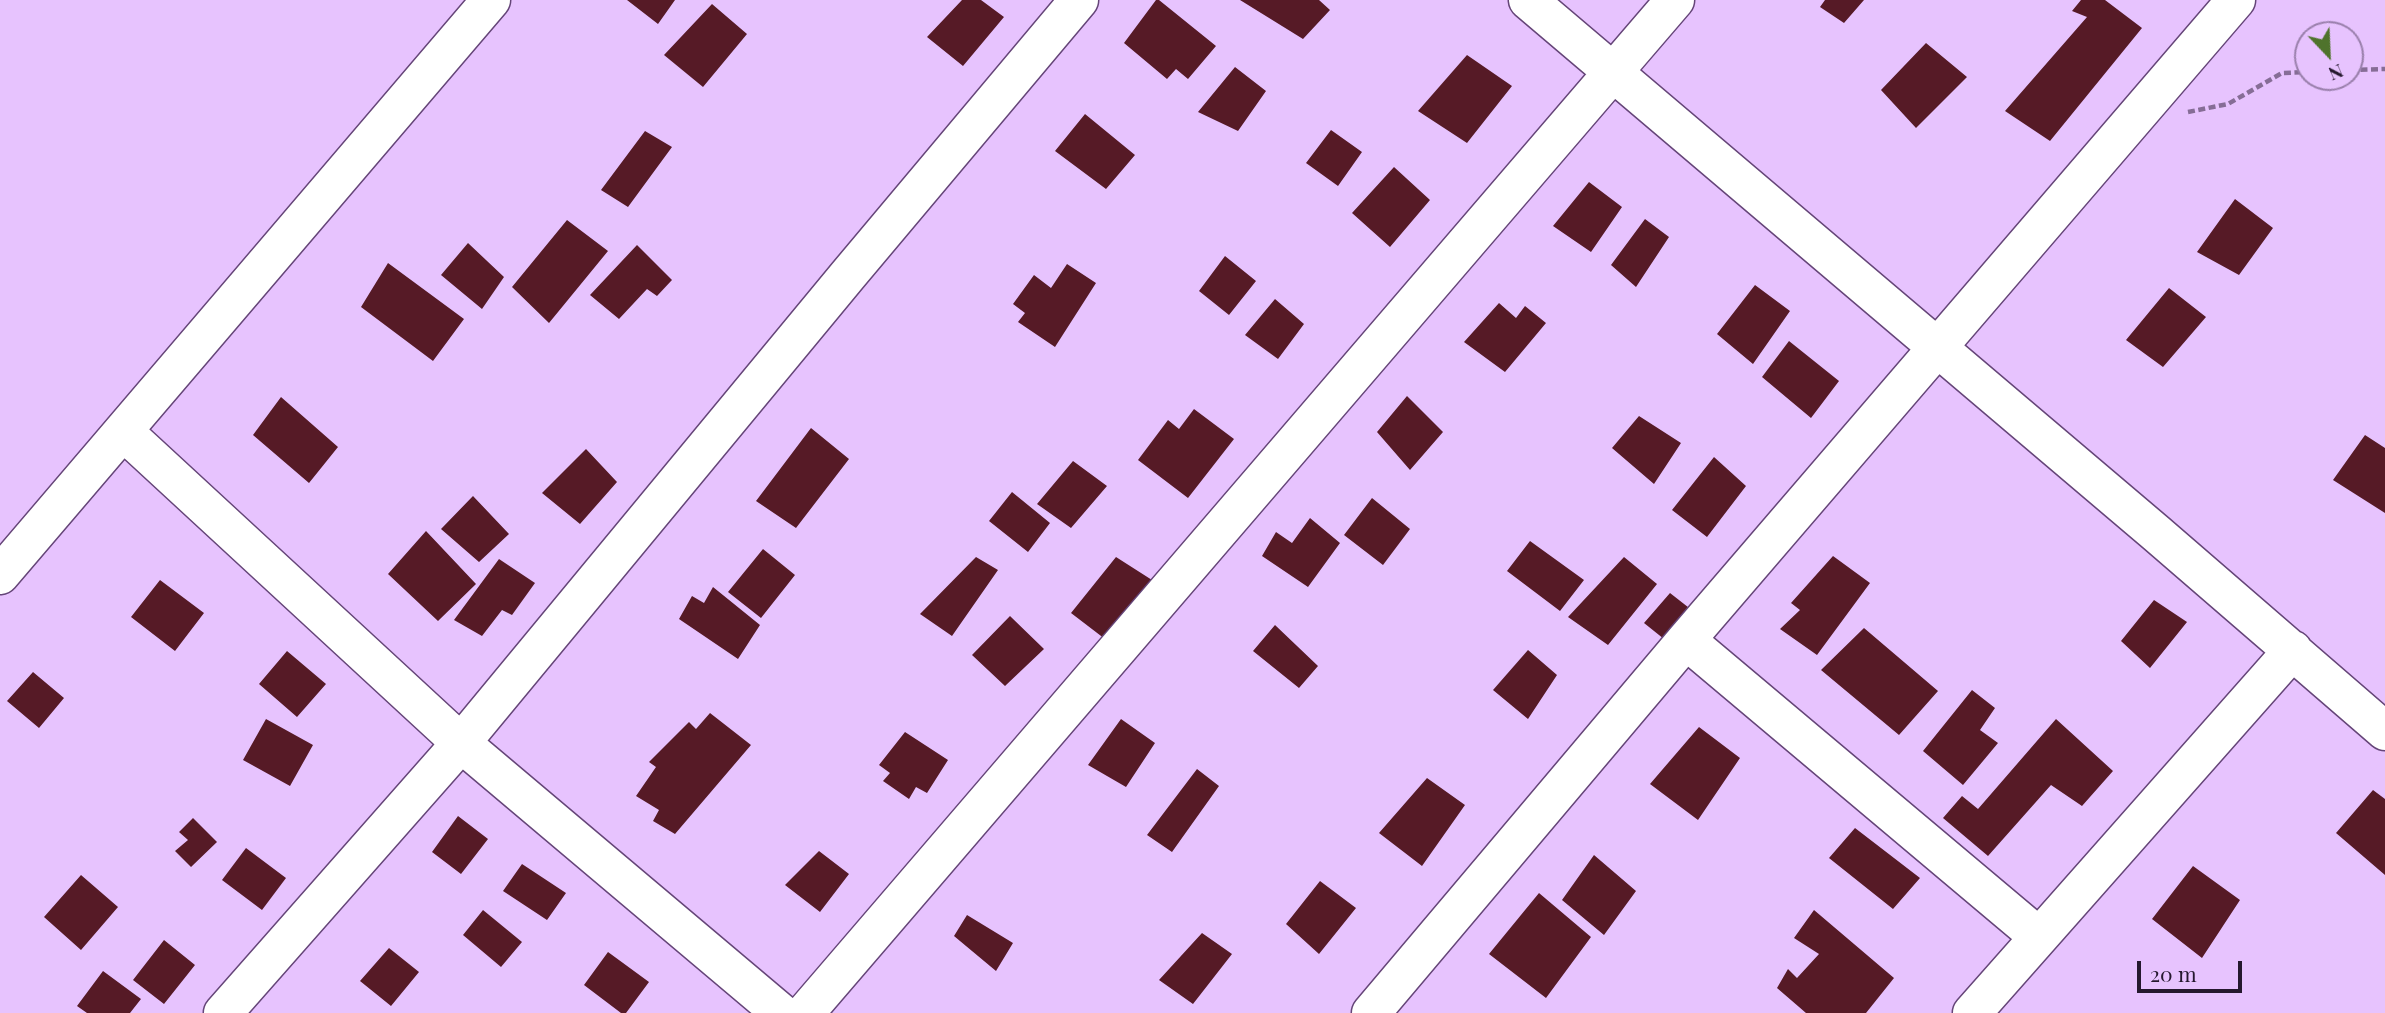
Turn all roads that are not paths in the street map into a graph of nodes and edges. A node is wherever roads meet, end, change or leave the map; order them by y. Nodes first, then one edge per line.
1 (491, 0) edge
2 (1079, 0) edge
3 (1528, 0) edge
4 (1675, 0) edge
5 (2236, 0) edge
6 (1613, 72) junction
7 (1938, 349) junction
8 (123, 431) junction
9 (0, 575) edge
10 (1686, 640) junction
11 (2292, 650) junction
12 (2385, 732) edge
13 (461, 743) junction
14 (2039, 937) junction
15 (223, 1013) edge
16 (781, 1013) edge
17 (805, 1013) edge
18 (1371, 1013) edge
19 (1972, 1013) edge

1 - 8 street
2 - 13 street
3 - 6 street
4 - 6 street
5 - 7 street
6 - 7 street
6 - 17 street
7 - 10 street
7 - 11 street
8 - 9 street
8 - 13 street
10 - 14 street
10 - 18 street
11 - 12 street
11 - 14 street
13 - 15 street
13 - 16 street
14 - 19 street

